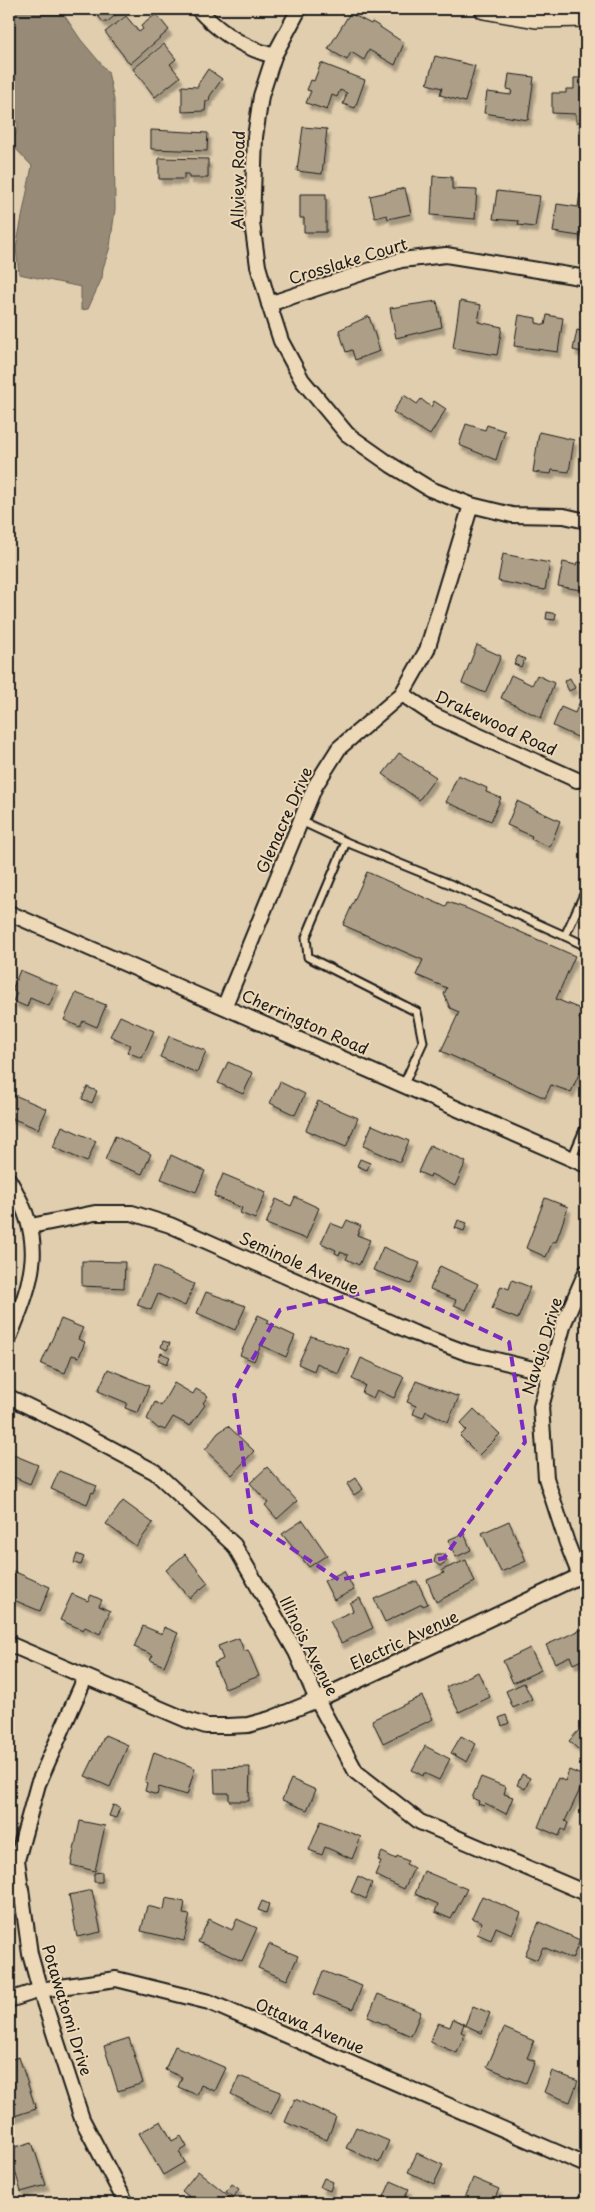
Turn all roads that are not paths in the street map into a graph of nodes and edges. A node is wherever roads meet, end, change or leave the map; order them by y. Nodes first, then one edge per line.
1 (198, 9) edge
2 (299, 9) edge
3 (484, 9) edge
4 (586, 17) edge
5 (274, 56) junction
6 (586, 278) edge
7 (269, 304) junction
8 (471, 505) junction
9 (586, 521) edge
10 (402, 694) junction
11 (577, 780) dead end
12 (300, 821) junction
13 (346, 842) junction
14 (586, 890) edge
15 (9, 912) edge
16 (565, 936) junction
17 (586, 946) edge
18 (225, 1005) junction
19 (404, 1084) junction
20 (586, 1125) edge
21 (572, 1158) junction
22 (586, 1165) edge
23 (9, 1180) edge
24 (32, 1226) junction
25 (586, 1272) edge
26 (9, 1338) edge
27 (550, 1373) junction
28 (9, 1397) edge
29 (583, 1574) edge
30 (9, 1644) edge
31 (86, 1678) junction
32 (317, 1700) junction
33 (586, 1890) edge
34 (40, 1990) junction
35 (9, 2000) edge
36 (586, 2165) edge
37 (126, 2203) edge

1 - 5 street
2 - 5 street, Allview Road
3 - 4 street
5 - 7 street, Allview Road
6 - 7 street, Crosslake Court
7 - 8 street, Allview Road
8 - 9 street, Allview Road
8 - 10 street, Glenacre Drive
10 - 11 street, Drakewood Road
10 - 12 street, Glenacre Drive
12 - 13 lane
12 - 18 street, Glenacre Drive
13 - 16 lane
13 - 19 lane
14 - 16 lane
15 - 18 street, Cherrington Road
16 - 17 lane
18 - 19 street, Cherrington Road
19 - 21 street, Cherrington Road
20 - 21 lane
21 - 22 street, Cherrington Road
23 - 24 street
24 - 26 street
24 - 27 street, Seminole Avenue
25 - 27 street, Navajo Drive
27 - 29 street, Navajo Drive
28 - 32 street, Illinois Avenue
29 - 32 street, Electric Avenue
30 - 31 street, Electric Avenue
31 - 32 street, Electric Avenue
31 - 34 street, Potawatomi Drive
32 - 33 street, Illinois Avenue
34 - 35 street, Ottawa Avenue
34 - 36 street, Ottawa Avenue
34 - 37 street, Potawatomi Drive

